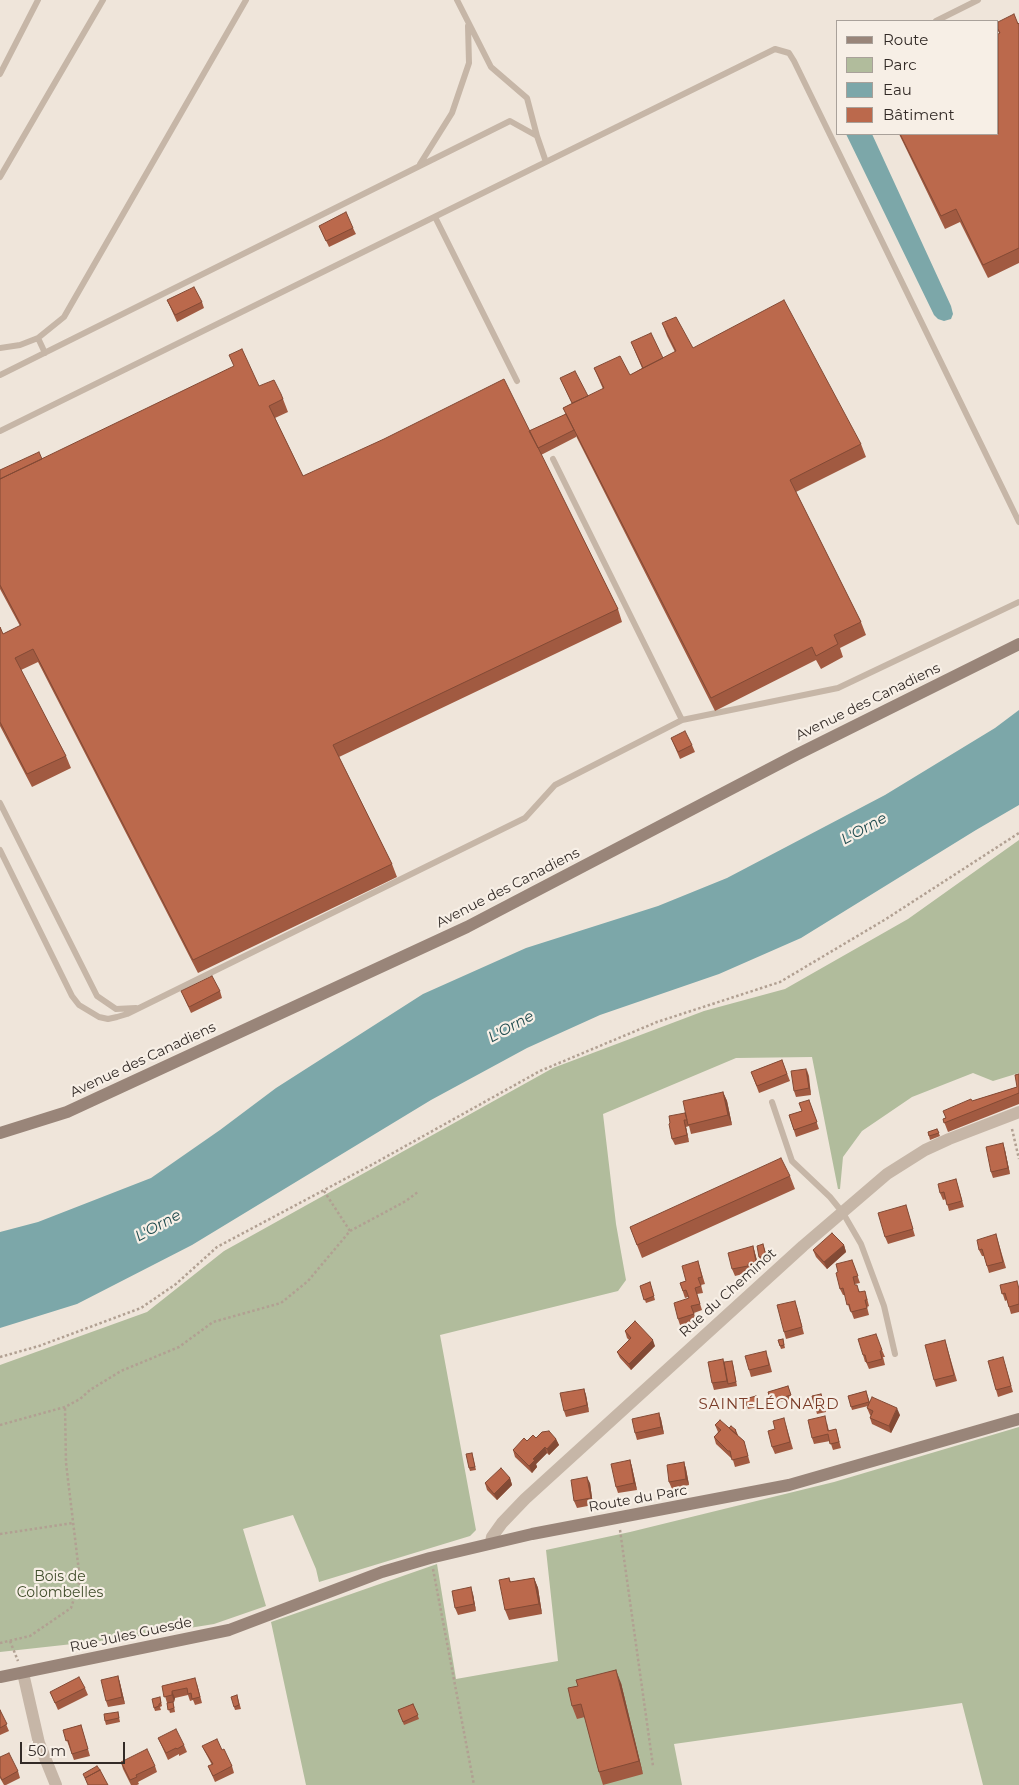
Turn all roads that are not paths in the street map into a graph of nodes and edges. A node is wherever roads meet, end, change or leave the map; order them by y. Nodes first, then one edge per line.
1 (38, 0) edge
2 (103, 0) edge
3 (246, 0) edge
4 (457, 0) edge
5 (978, 0) edge
6 (938, 20) edge
7 (468, 22) junction
8 (0, 74) edge
9 (537, 136) junction
10 (546, 162) junction
11 (419, 166) junction
12 (0, 177) edge
13 (435, 217) junction
14 (38, 338) junction
15 (0, 348) edge
16 (45, 353) junction
17 (0, 375) edge
18 (517, 382) dead end
19 (0, 431) edge
20 (553, 459) dead end
21 (1019, 522) edge
22 (1019, 602) edge
23 (1019, 644) edge
24 (682, 720) junction
25 (0, 803) edge
26 (0, 850) edge
27 (140, 1008) junction
28 (772, 1102) dead end
29 (1019, 1112) edge
30 (0, 1133) edge
31 (843, 1213) junction
32 (895, 1354) dead end
33 (1019, 1419) edge
34 (491, 1542) junction
35 (265, 1616) joint
36 (23, 1673) junction
37 (0, 1677) edge
38 (56, 1785) edge

1 - 8 lane
2 - 12 lane
3 - 14 lane
4 - 7 lane
5 - 6 lane
7 - 9 lane
7 - 11 lane
9 - 10 lane
9 - 11 lane
10 - 13 lane
10 - 21 lane
11 - 16 lane
13 - 18 lane
13 - 19 lane
14 - 15 lane
14 - 16 lane
16 - 17 lane
20 - 24 lane
22 - 24 lane
23 - 30 street, Avenue des Canadiens
24 - 27 lane
25 - 27 lane
26 - 27 lane
28 - 31 lane
29 - 31 street, Rue du Cheminot
31 - 32 lane
31 - 34 street, Rue du Cheminot
33 - 34 street, Route du Parc
34 - 35 street, Route du Parc
35 - 36 street, Rue Jules Guesde
36 - 37 street, Rue Jules Guesde
36 - 38 street

